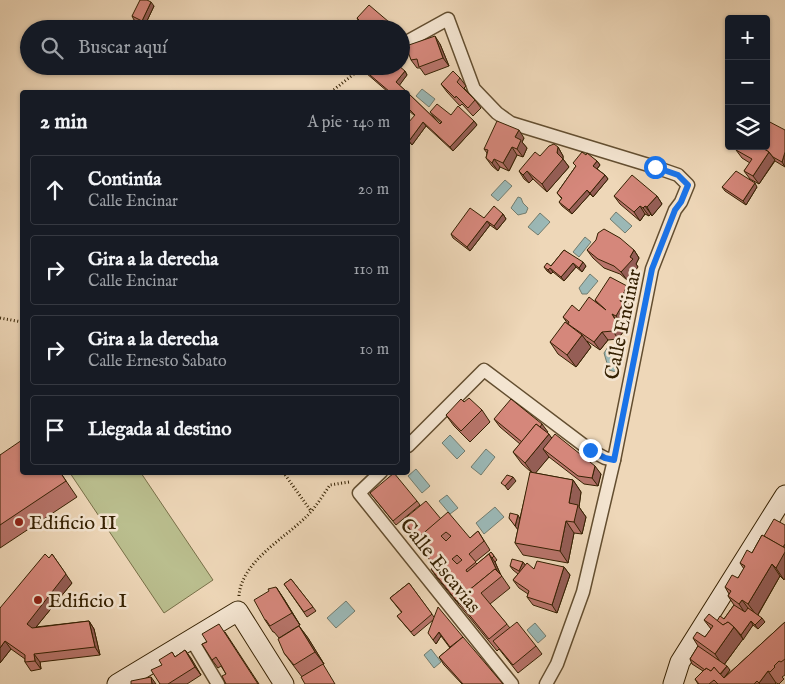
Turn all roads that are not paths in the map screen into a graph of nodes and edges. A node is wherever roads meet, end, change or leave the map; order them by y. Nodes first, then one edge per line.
1 (410, 40) edge
2 (410, 444) edge
3 (614, 460) junction
4 (375, 475) edge
5 (785, 495) edge
6 (191, 639) junction
7 (675, 683) edge
8 (118, 684) edge
9 (218, 684) edge
10 (284, 684) edge
11 (512, 684) edge
12 (546, 684) edge

1 - 3 street, Calle Encinar
2 - 3 street
3 - 12 street, Calle Encinar
4 - 11 street, Calle Escavias
5 - 7 street
6 - 8 street
6 - 9 street
6 - 10 street

